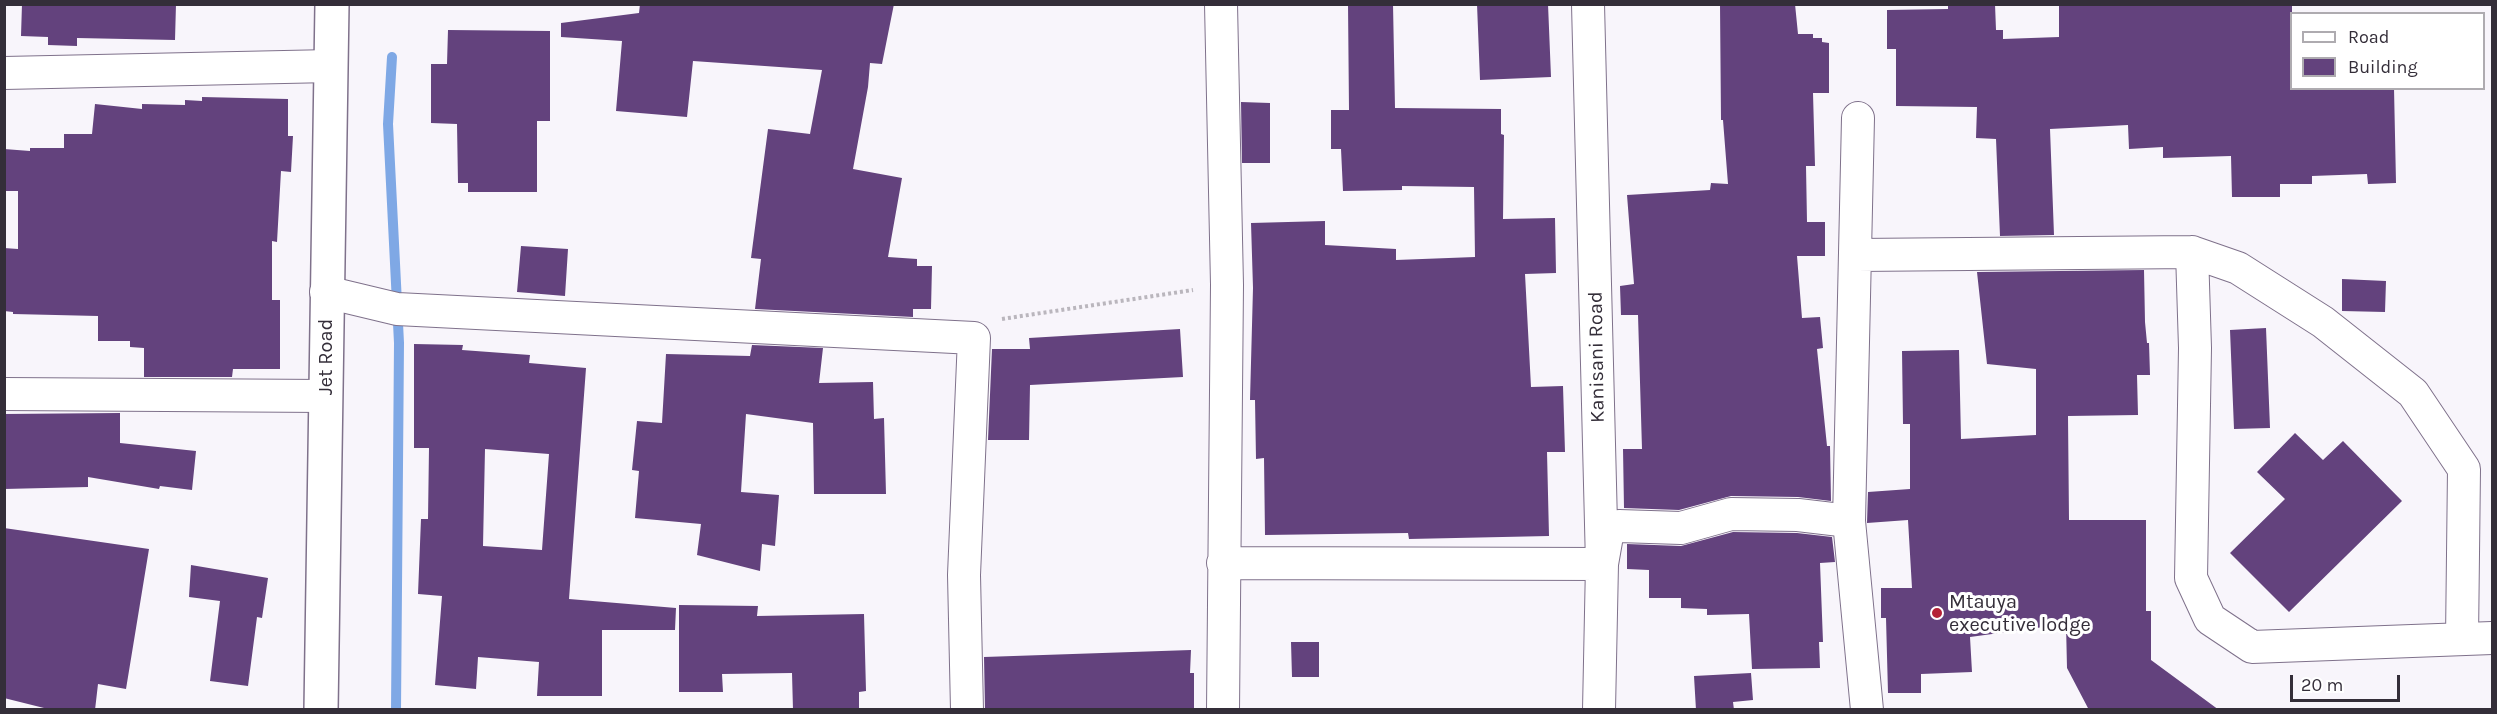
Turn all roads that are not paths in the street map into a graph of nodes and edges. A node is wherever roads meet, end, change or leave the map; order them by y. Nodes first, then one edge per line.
1 (332, 4) edge
2 (1221, 4) edge
3 (1588, 4) edge
4 (331, 66) junction
5 (4, 73) edge
6 (1858, 118) dead end
7 (2192, 252) junction
8 (1857, 255) junction
9 (326, 292) junction
10 (4, 394) edge
11 (326, 396) junction
12 (1849, 521) junction
13 (1223, 563) junction
14 (1602, 564) junction
15 (2493, 638) edge
16 (2462, 639) junction
17 (321, 710) edge
18 (967, 710) edge
19 (1223, 710) edge
20 (1599, 710) edge
21 (1867, 710) edge

1 - 4 main road, Jet Road
2 - 13 street
3 - 14 street, Kanisani Road
4 - 5 street
4 - 9 main road, Jet Road
6 - 8 street
7 - 8 street
7 - 16 street
7 - 16 street
8 - 12 street
9 - 11 main road, Jet Road
9 - 18 street
10 - 11 street
11 - 17 main road, Jet Road
12 - 14 street
12 - 21 street
13 - 14 street
13 - 19 street
14 - 20 street, Kanisani Road
15 - 16 street

